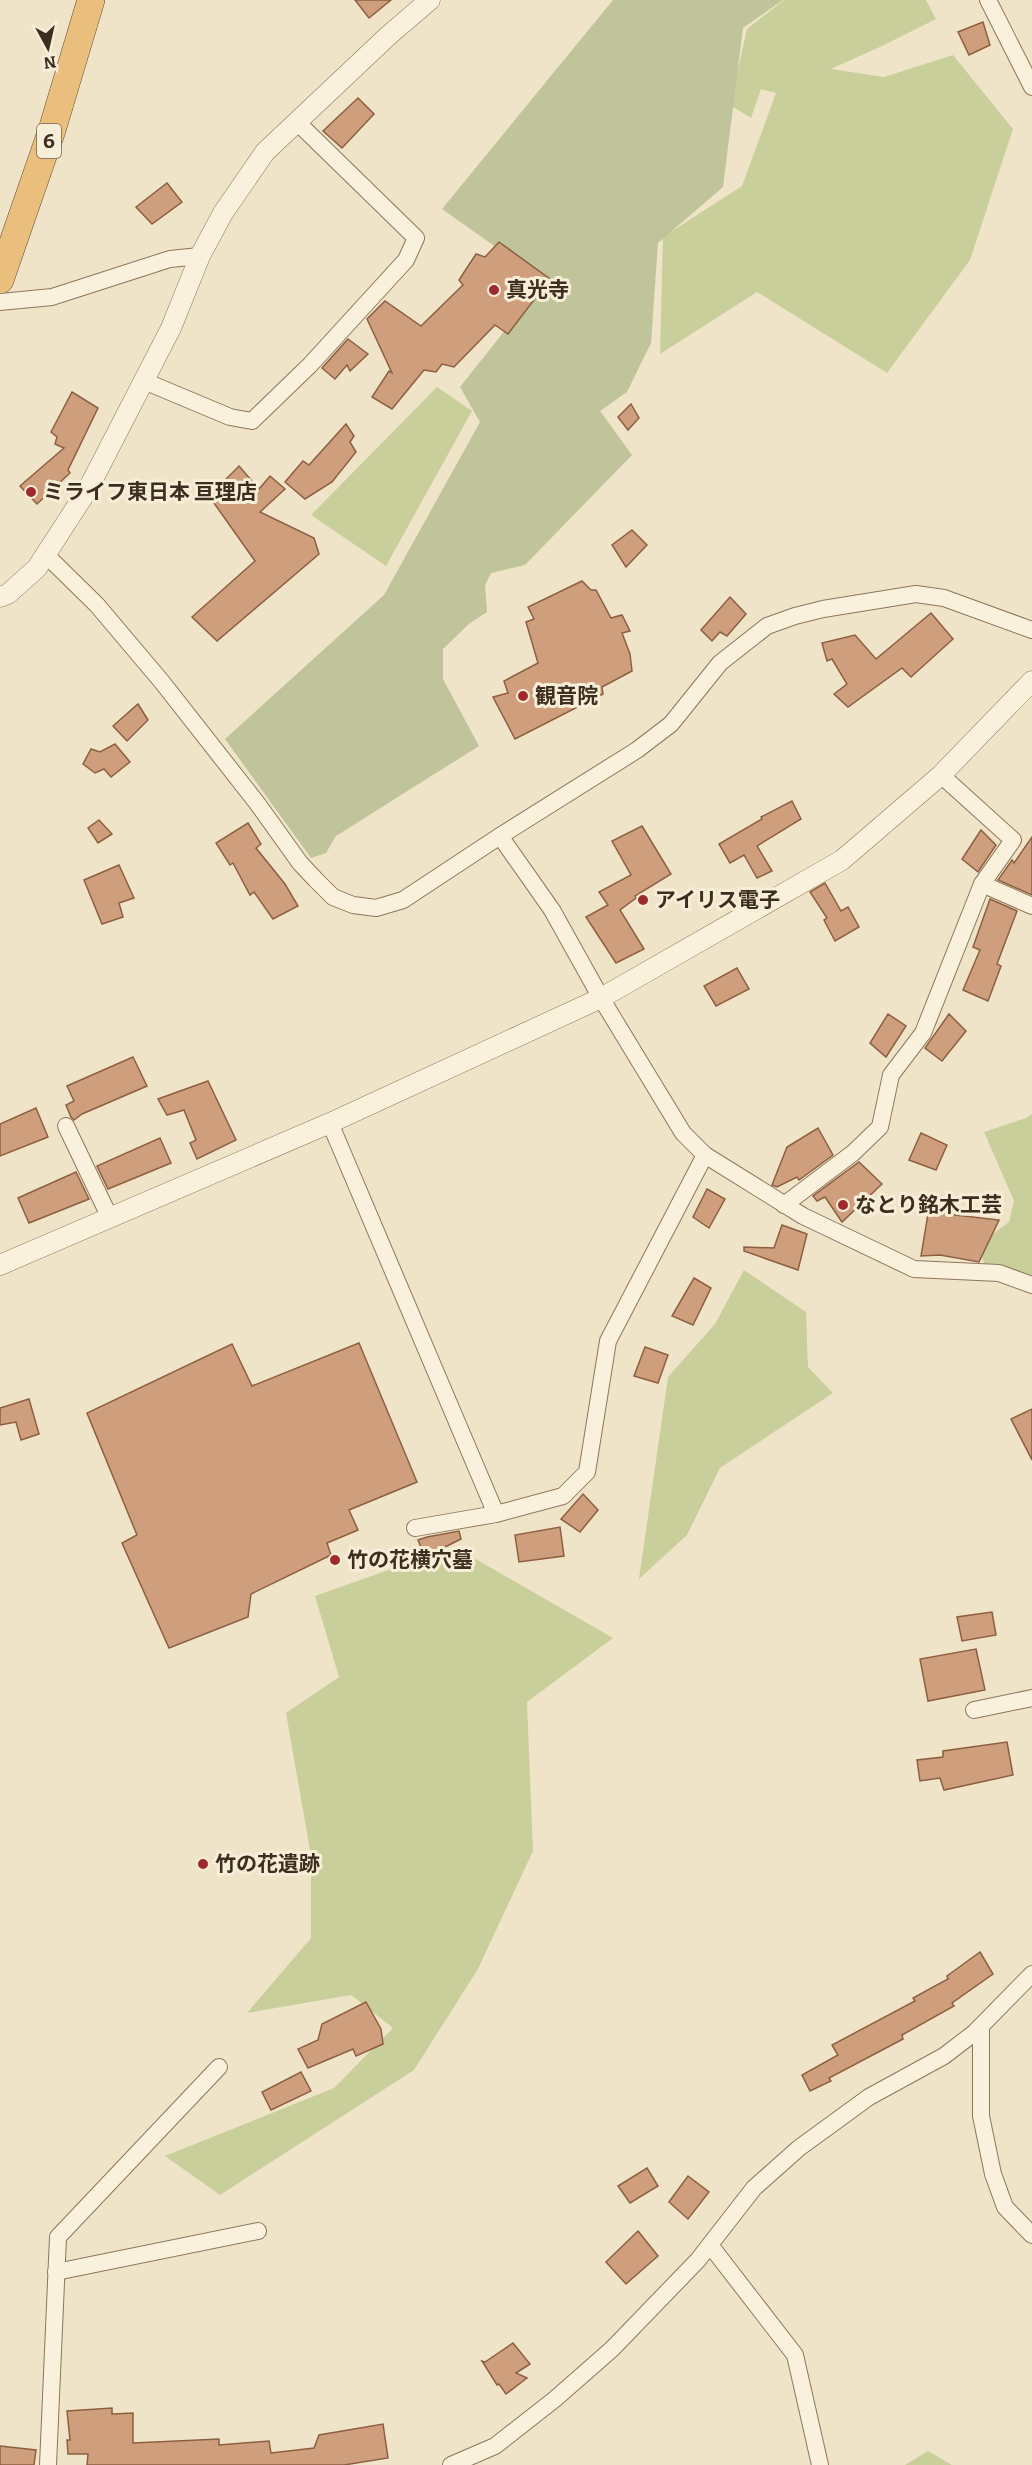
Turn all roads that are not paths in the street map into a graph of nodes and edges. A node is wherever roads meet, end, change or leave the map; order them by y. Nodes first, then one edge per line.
1 (91, 0) edge
2 (429, 0) edge
3 (988, 0) edge
4 (1032, 87) edge
5 (297, 122) junction
6 (200, 256) junction
7 (0, 280) edge
8 (0, 302) edge
9 (144, 381) junction
10 (46, 555) junction
11 (0, 597) edge
12 (1032, 630) edge
13 (1032, 681) edge
14 (941, 775) junction
15 (500, 836) junction
16 (982, 884) junction
17 (1032, 906) edge
18 (601, 999) junction
19 (330, 1123) junction
20 (66, 1126) dead end
21 (705, 1155) junction
22 (784, 1205) junction
23 (110, 1218) junction
24 (0, 1265) edge
25 (1032, 1286) edge
26 (496, 1514) junction
27 (415, 1528) dead end
28 (1032, 1698) edge
29 (974, 1710) dead end
30 (1032, 1974) edge
31 (981, 2026) junction
32 (219, 2067) dead end
33 (258, 2231) dead end
34 (1032, 2235) edge
35 (710, 2245) junction
36 (56, 2272) junction
37 (48, 2465) edge
38 (451, 2465) edge
39 (820, 2465) edge

1 - 7 highway, 6
2 - 5 street
3 - 4 street
5 - 6 street
5 - 9 street
6 - 8 street
6 - 9 street
9 - 10 street
10 - 11 street
10 - 15 street
12 - 15 street
13 - 14 street
14 - 16 street
14 - 18 street
15 - 18 street
16 - 17 street
16 - 22 street
18 - 19 street
18 - 21 street
19 - 23 street
19 - 26 street
20 - 23 street
21 - 22 street
21 - 26 street
22 - 25 street
23 - 24 street
26 - 27 street
28 - 29 street
30 - 31 street
31 - 34 street
31 - 35 street
32 - 36 street
33 - 36 street
35 - 38 street
35 - 39 street
36 - 37 street

